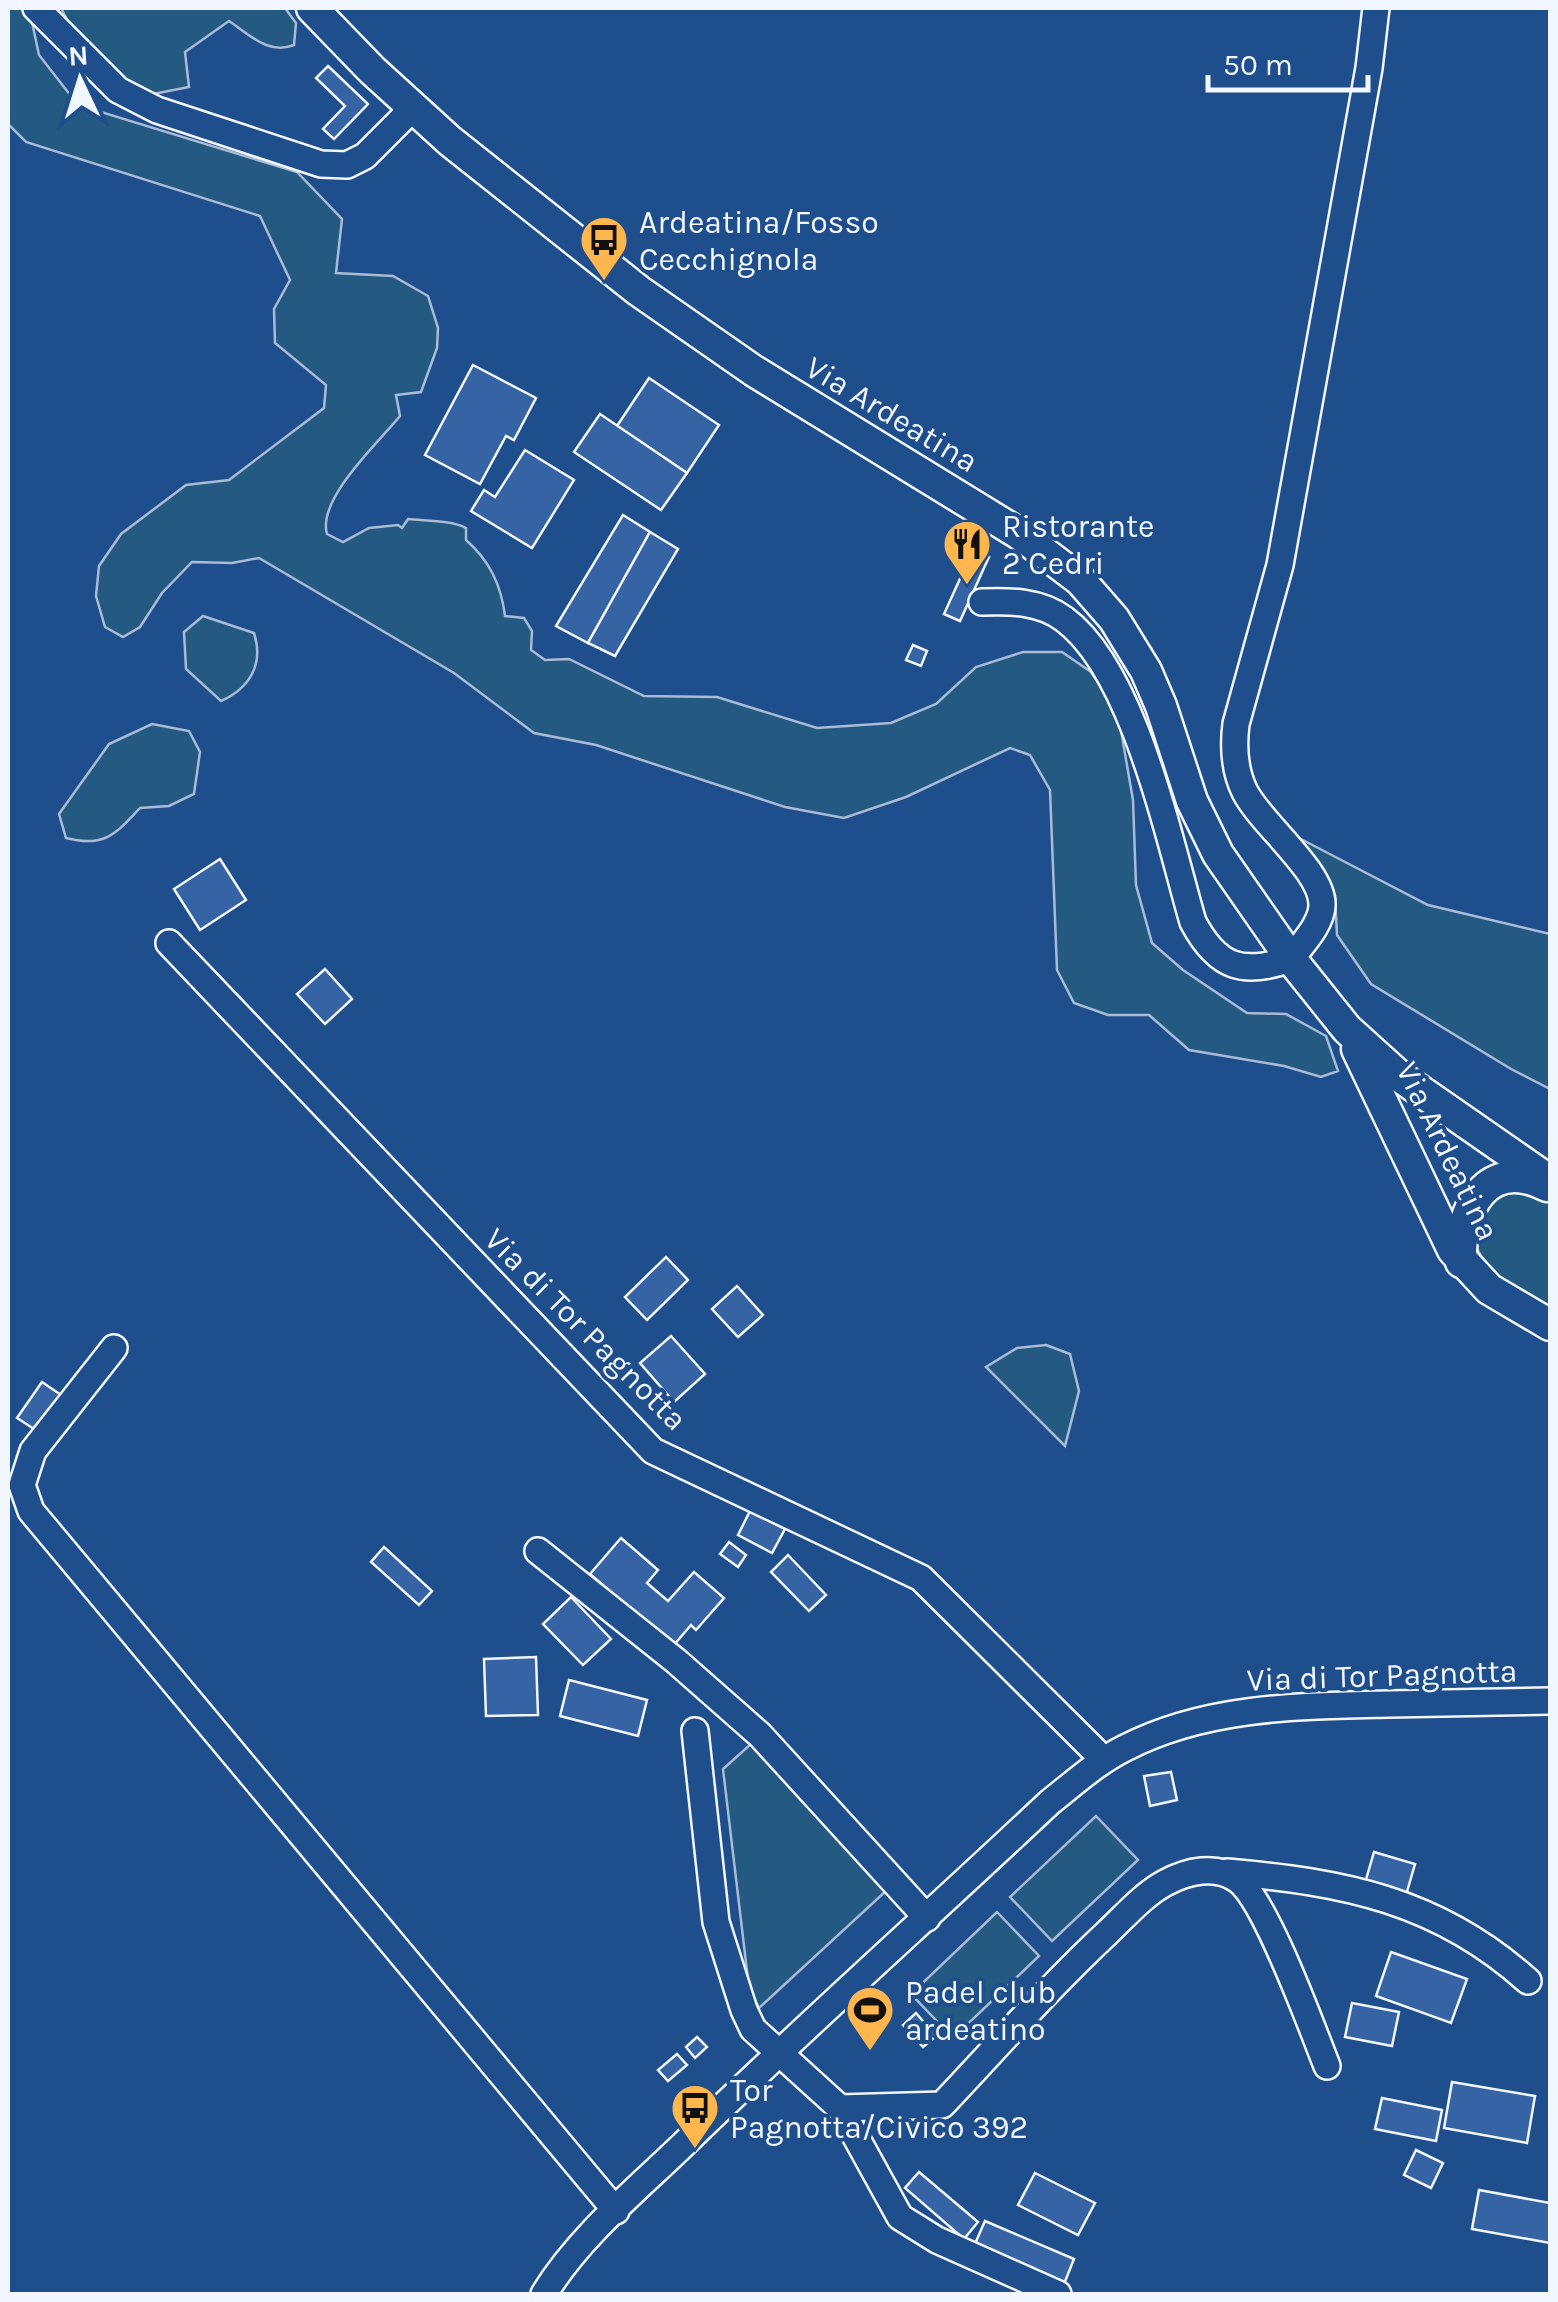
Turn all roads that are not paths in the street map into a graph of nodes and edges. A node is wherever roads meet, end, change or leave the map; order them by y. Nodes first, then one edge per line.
1 (36, 8) edge
2 (312, 8) edge
3 (1376, 8) edge
4 (412, 108) junction
5 (982, 602) dead end
6 (168, 944) dead end
7 (1291, 959) junction
8 (1347, 1029) junction
9 (1550, 1185) edge
10 (1461, 1262) junction
11 (1550, 1325) edge
12 (114, 1348) dead end
13 (538, 1551) dead end
14 (1550, 1701) edge
15 (695, 1732) dead end
16 (1104, 1760) junction
17 (1222, 1872) junction
18 (927, 1918) junction
19 (1528, 1981) dead end
20 (777, 2054) junction
21 (1327, 2066) dead end
22 (840, 2108) junction
23 (616, 2211) junction
24 (544, 2294) edge
25 (1058, 2294) edge

1 - 4 street
2 - 4 main road, Via Ardeatina
3 - 7 street
4 - 7 main road, Via Ardeatina
5 - 7 street
6 - 16 street, Via di Tor Pagnotta
7 - 8 main road, Via Ardeatina
8 - 9 main road, Via Ardeatina
8 - 10 main road, Via Ardeatina
9 - 10 main road
10 - 11 main road, Via Ardeatina
12 - 23 street
13 - 18 street
14 - 16 street, Via di Tor Pagnotta
15 - 20 street
16 - 18 street, Via di Tor Pagnotta
17 - 19 street
17 - 21 street
17 - 22 street
18 - 20 street, Via di Tor Pagnotta
20 - 22 street
20 - 23 street, Via di Tor Pagnotta
22 - 25 street
23 - 24 street, Via di Tor Pagnotta

